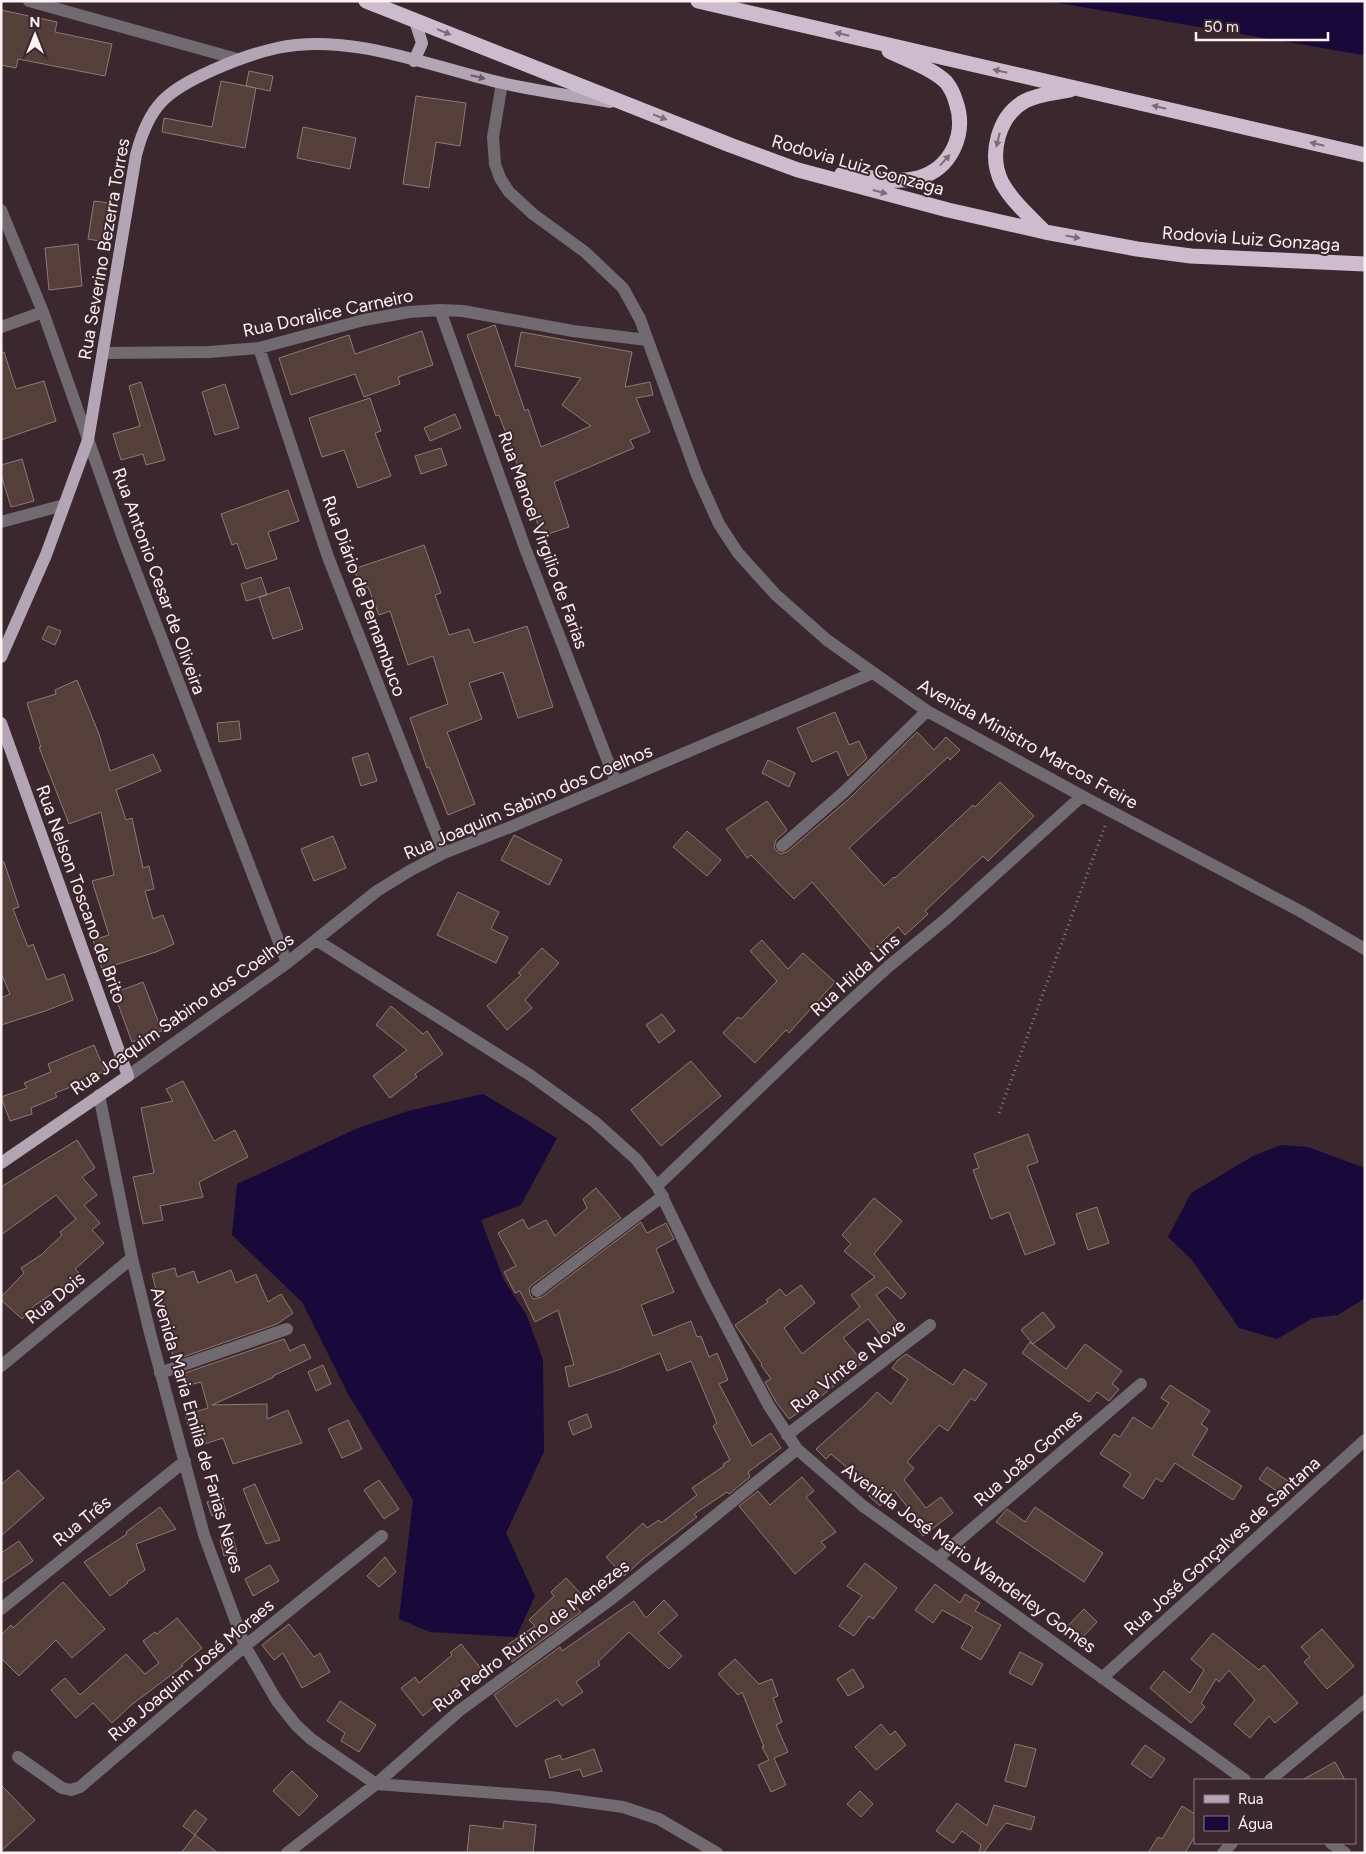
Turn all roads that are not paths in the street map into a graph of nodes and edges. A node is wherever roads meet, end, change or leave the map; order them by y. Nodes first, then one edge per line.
1 (29, 1) edge
2 (366, 1) edge
3 (698, 1) edge
4 (415, 21) junction
5 (868, 40) junction
6 (237, 59) junction
7 (414, 61) junction
8 (502, 83) junction
9 (1076, 88) junction
10 (630, 106) junction
11 (1365, 154) edge
12 (798, 170) junction
13 (1, 210) edge
14 (1045, 232) junction
15 (1365, 264) edge
16 (440, 310) junction
17 (44, 312) junction
18 (1, 327) edge
19 (647, 340) junction
20 (259, 348) junction
21 (104, 353) junction
22 (88, 440) junction
23 (64, 505) junction
24 (1, 522) edge
25 (1, 657) edge
26 (873, 673) junction
27 (927, 711) junction
28 (1, 722) edge
29 (616, 782) junction
30 (1082, 796) junction
31 (782, 846) dead end
32 (444, 853) junction
33 (316, 940) junction
34 (1365, 949) edge
35 (287, 963) junction
36 (128, 1076) junction
37 (99, 1095) junction
38 (1, 1163) edge
39 (660, 1191) junction
40 (132, 1258) junction
41 (537, 1291) dead end
42 (930, 1325) dead end
43 (287, 1329) dead end
44 (1, 1366) edge
45 (160, 1373) junction
46 (1141, 1384) dead end
47 (787, 1435) junction
48 (1365, 1440) edge
49 (797, 1448) junction
50 (185, 1461) junction
51 (382, 1536) dead end
52 (937, 1559) junction
53 (1, 1609) edge
54 (245, 1646) junction
55 (1102, 1678) junction
56 (1365, 1701) edge
57 (18, 1757) dead end
58 (1244, 1779) edge
59 (1271, 1779) edge
60 (376, 1784) junction
61 (1332, 1844) edge
62 (287, 1853) edge
63 (717, 1853) edge
64 (1345, 1853) edge

1 - 6 street
2 - 4 highway, Rodovia Luiz Gonzaga
5 -> 3 highway
4 - 7 main road
4 -> 10 highway, Rodovia Luiz Gonzaga
9 -> 5 highway
12 -> 5 highway
6 - 7 main road, Rua Severino Bezerra Torres
6 - 21 main road, Rua Severino Bezerra Torres
7 -> 8 main road, Rua Severino Bezerra Torres
8 - 10 main road, Rua Severino Bezerra Torres
8 - 19 street, Avenida Ministro Marcos Freire
11 -> 9 highway
9 -> 14 highway
10 -> 12 highway, Rodovia Luiz Gonzaga
12 -> 14 highway, Rodovia Luiz Gonzaga
13 - 17 street, Rua Antonio Cesar de Oliveira
14 -> 15 highway, Rodovia Luiz Gonzaga
16 - 19 street, Rua Doralice Carneiro
16 - 20 street, Rua Doralice Carneiro
16 - 29 street, Rua Manoel Virgilio de Farias
17 - 18 street
17 - 22 street, Rua Antonio Cesar de Oliveira
19 - 26 street, Avenida Ministro Marcos Freire
20 - 21 street, Rua Doralice Carneiro
20 - 32 street, Rua Diário de Pernambuco
21 - 22 main road, Rua Severino Bezerra Torres
22 - 23 main road, Rua Severino Bezerra Torres
22 - 35 street, Rua Antonio Cesar de Oliveira
23 - 24 street
23 - 25 main road, Rua Severino Bezerra Torres
26 - 27 street, Avenida Ministro Marcos Freire
26 - 29 street, Rua Joaquim Sabino dos Coelhos
27 - 30 street, Avenida Ministro Marcos Freire
27 - 31 street
28 - 36 main road, Rua Nelson Toscano de Brito
29 - 32 street, Rua Joaquim Sabino dos Coelhos
30 - 34 street, Avenida Ministro Marcos Freire
30 - 39 street, Rua Hilda Lins
32 - 33 street, Rua Joaquim Sabino dos Coelhos
33 - 35 street, Rua Joaquim Sabino dos Coelhos
33 - 39 street, Avenida José Mario Wanderley Gomes
35 - 36 street, Rua Joaquim Sabino dos Coelhos
36 - 37 main road, Rua Joaquim Sabino dos Coelhos
37 - 38 main road, Rua Joaquim Sabino dos Coelhos
37 - 40 street, Avenida Maria Emilia de Farias Neves
39 - 41 street, Rua Hilda Lins
39 - 47 street, Avenida José Mario Wanderley Gomes
40 - 44 street, Rua Dois
40 - 45 street, Avenida Maria Emilia de Farias Neves
42 - 47 street, Rua Vinte e Nove
43 - 45 street
45 - 50 street, Avenida Maria Emilia de Farias Neves
46 - 52 street, Rua João Gomes
47 - 49 street, Avenida José Mario Wanderley Gomes
48 - 55 street, Rua José Gonçalves de Santana
49 - 52 street, Avenida José Mario Wanderley Gomes
49 - 60 street, Rua Pedro Rufino de Menezes
50 - 53 street, Rua Três
50 - 54 street, Avenida Maria Emilia de Farias Neves
51 - 54 street, Rua Joaquim José Moraes
52 - 55 street, Avenida José Mario Wanderley Gomes
54 - 57 street, Rua Joaquim José Moraes
54 - 60 street, Avenida Maria Emilia de Farias Neves
55 - 58 street, Avenida José Mario Wanderley Gomes
56 - 59 street
60 - 62 street, Rua Pedro Rufino de Menezes
60 - 63 street
61 - 64 street

